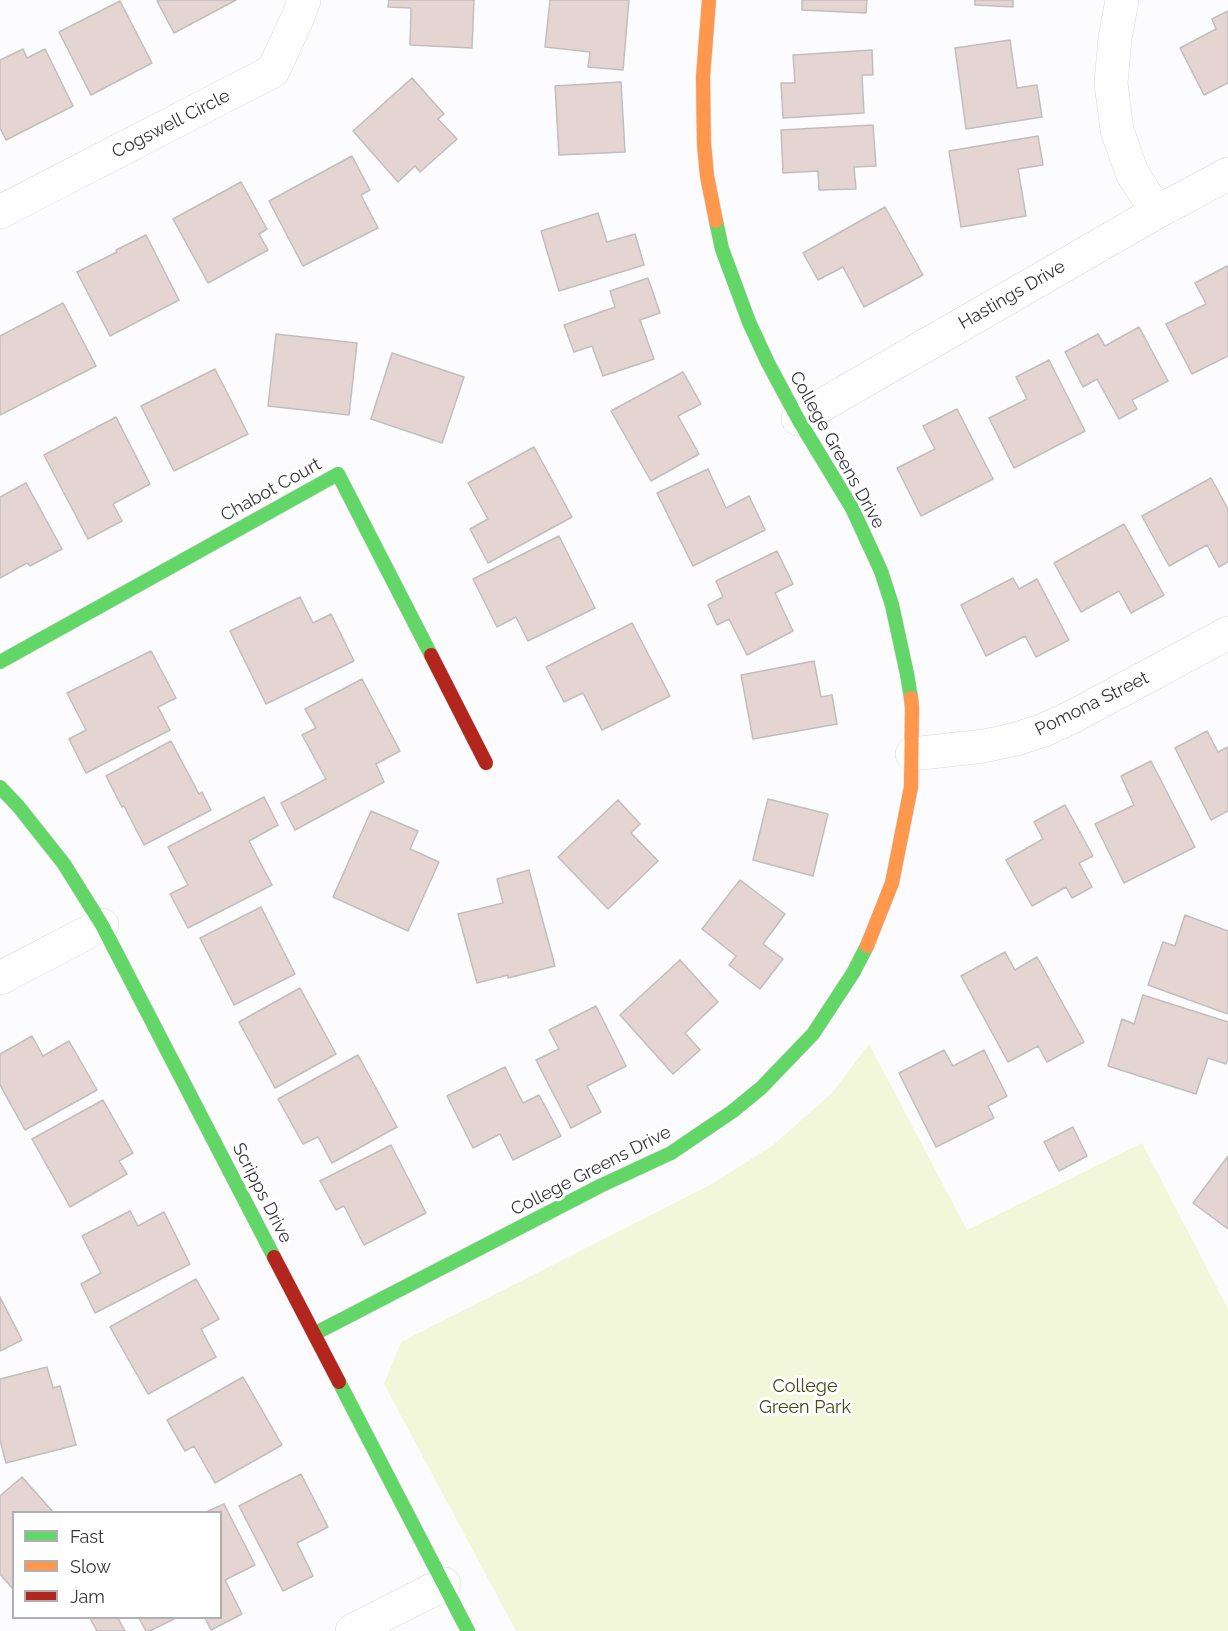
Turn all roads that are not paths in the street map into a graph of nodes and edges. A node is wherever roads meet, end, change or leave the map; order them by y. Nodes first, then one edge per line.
1 (303, 0) edge
2 (709, 0) edge
3 (1122, 0) edge
4 (1228, 174) edge
5 (0, 212) edge
6 (1156, 212) junction
7 (798, 419) junction
8 (1228, 633) edge
9 (0, 662) edge
10 (912, 754) junction
11 (486, 763) dead end
12 (0, 787) edge
13 (102, 925) junction
14 (0, 978) edge
15 (314, 1334) junction
16 (444, 1584) junction
17 (352, 1631) edge
18 (468, 1631) edge

1 - 5 street, Cogswell Circle
2 - 7 street, College Greens Drive
3 - 6 street
4 - 6 street, Hastings Drive
6 - 7 street, Hastings Drive
7 - 10 street, College Greens Drive
8 - 10 street, Pomona Street
9 - 11 street, Chabot Court
10 - 15 street, College Greens Drive
12 - 13 street, Scripps Drive
13 - 14 street
13 - 15 street, Scripps Drive
15 - 16 street, Scripps Drive
16 - 17 street
16 - 18 street, Scripps Drive

